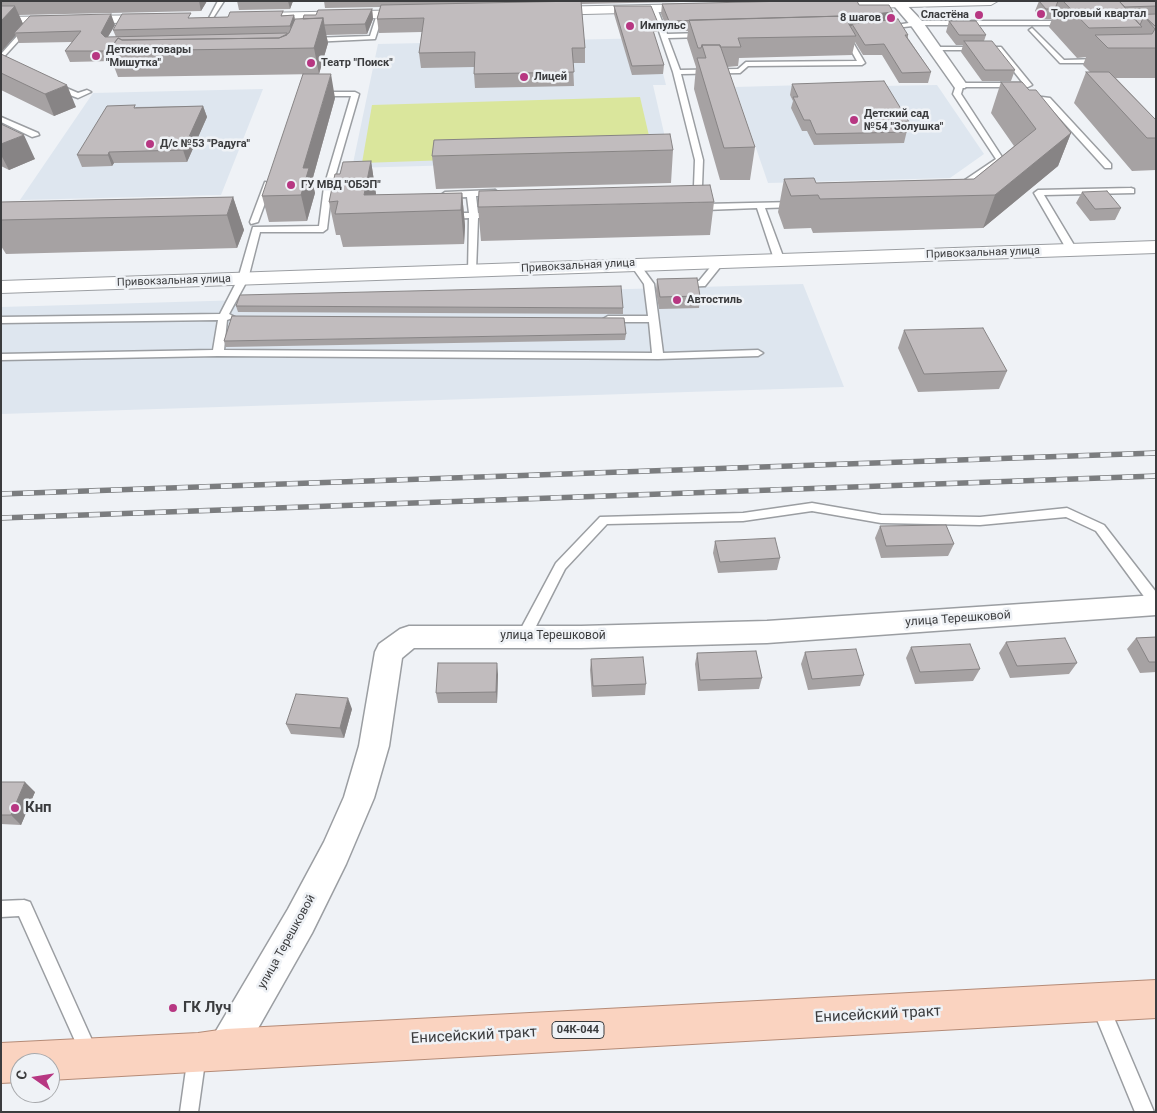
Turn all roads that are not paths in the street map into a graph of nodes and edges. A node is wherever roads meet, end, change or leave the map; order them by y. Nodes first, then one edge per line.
1 (220, 1) edge
2 (991, 1) edge
3 (899, 4) junction
4 (632, 5) edge
5 (810, 6) edge
6 (713, 7) edge
7 (654, 8) junction
8 (536, 11) edge
9 (429, 13) edge
10 (380, 14) junction
11 (230, 17) edge
12 (248, 17) edge
13 (172, 18) edge
14 (206, 18) joint
15 (34, 21) junction
16 (1, 22) edge
17 (1078, 23) edge
18 (917, 24) junction
19 (880, 28) edge
20 (853, 30) edge
21 (1032, 30) dead end
22 (834, 31) edge
23 (844, 31) junction
24 (714, 34) edge
25 (664, 36) junction
26 (307, 40) edge
27 (933, 48) junction
28 (1, 58) edge
29 (1109, 60) edge
30 (677, 72) junction
31 (44, 82) edge
32 (960, 86) junction
33 (87, 92) dead end
34 (1008, 93) edge
35 (310, 94) edge
36 (1018, 95) edge
37 (1, 119) edge
38 (35, 135) dead end
39 (1108, 166) dead end
40 (270, 178) edge
41 (698, 186) junction
42 (688, 187) edge
43 (1131, 191) dead end
44 (501, 193) edge
45 (952, 193) edge
46 (472, 194) junction
47 (433, 195) edge
48 (808, 204) edge
49 (760, 206) junction
50 (696, 207) edge
51 (705, 207) junction
52 (503, 214) edge
53 (434, 216) edge
54 (474, 216) junction
55 (245, 222) dead end
56 (255, 225) junction
57 (1156, 247) edge
58 (1072, 250) junction
59 (779, 259) junction
60 (720, 261) junction
61 (635, 264) junction
62 (471, 272) junction
63 (243, 279) junction
64 (676, 284) edge
65 (1, 287) edge
66 (223, 317) junction
67 (243, 317) edge
68 (593, 319) edge
69 (1, 320) edge
70 (653, 320) junction
71 (218, 353) junction
72 (758, 353) dead end
73 (658, 356) junction
74 (1, 357) edge
75 (1156, 604) edge
76 (524, 636) junction
77 (1, 909) edge
78 (1156, 999) edge
79 (1098, 1003) junction
80 (212, 1051) junction
81 (91, 1057) junction
82 (1, 1063) edge
83 (189, 1112) edge
84 (1145, 1112) edge

1 - 14 lane
2 - 3 street
3 - 5 street
3 - 18 street
4 - 7 street
4 - 8 street
6 - 7 street
7 - 25 lane
9 - 10 street
10 - 12 street
10 - 26 lane
11 - 14 street
13 - 15 street
15 - 16 street
15 - 28 lane
17 - 18 lane
18 - 19 lane
18 - 27 street
20 - 23 lane
21 - 29 lane
22 - 23 lane
23 - 30 lane
24 - 25 lane
25 - 30 lane
27 - 32 street
27 - 32 lane
30 - 41 lane
31 - 33 lane
32 - 34 lane
32 - 45 lane
35 - 56 lane
36 - 39 lane
37 - 38 lane
40 - 56 lane
41 - 42 lane
41 - 51 lane
43 - 58 lane
44 - 46 lane
46 - 47 lane
46 - 54 lane
48 - 49 lane
49 - 51 lane
49 - 59 lane
50 - 51 lane
52 - 54 lane
53 - 54 lane
54 - 62 lane
55 - 56 lane
56 - 63 lane
57 - 58 street, Привокзальная улица
58 - 59 street, Привокзальная улица
59 - 60 street, Привокзальная улица
60 - 61 street, Привокзальная улица
60 - 64 lane
61 - 62 street, Привокзальная улица
61 - 70 lane
62 - 63 street, Привокзальная улица
63 - 65 street, Привокзальная улица
63 - 66 lane
66 - 67 lane
66 - 69 lane
66 - 71 lane
68 - 70 lane
70 - 73 lane
71 - 73 lane
71 - 74 lane
72 - 73 lane
75 - 76 street, улица Терешковой
75 - 76 lane
76 - 80 street, улица Терешковой
77 - 81 lane
78 - 79 main road, Енисейский тракт / 04К-044
79 - 80 main road, Енисейский тракт / 04К-044
79 - 84 lane
80 - 81 main road, Енисейский тракт / 04К-044
80 - 83 lane
81 - 82 main road, Енисейский тракт / 04К-044

